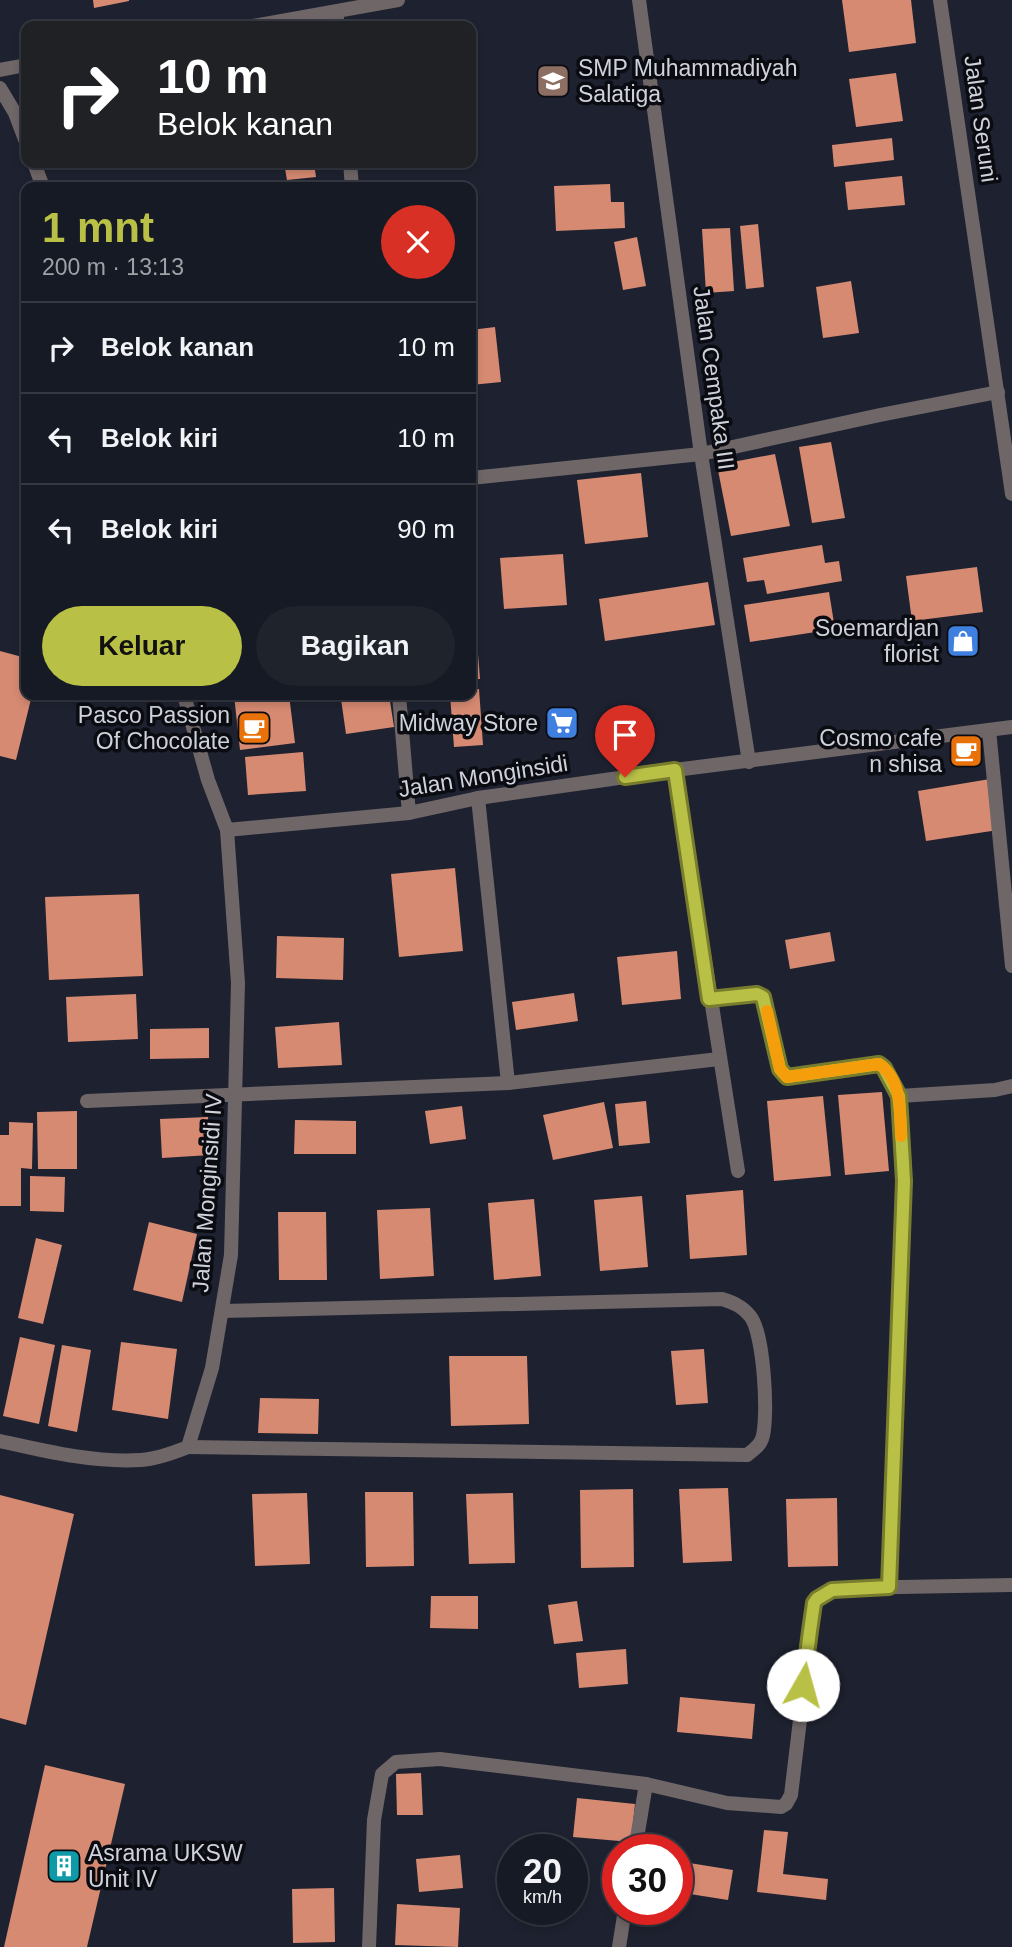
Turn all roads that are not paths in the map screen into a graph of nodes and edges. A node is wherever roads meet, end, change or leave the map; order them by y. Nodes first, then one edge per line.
1 (398, 0) edge
2 (639, 0) edge
3 (940, 0) edge
4 (337, 19) edge
5 (313, 21) edge
6 (21, 66) edge
7 (0, 69) edge
8 (0, 88) edge
9 (21, 129) edge
10 (998, 392) junction
11 (1008, 438) edge
12 (701, 454) junction
13 (476, 477) edge
14 (1012, 494) edge
15 (185, 700) edge
16 (398, 700) edge
17 (1012, 727) edge
18 (989, 730) junction
19 (748, 762) junction
20 (675, 770) junction
21 (478, 798) junction
22 (409, 813) junction
23 (227, 830) junction
24 (1012, 966) edge
25 (709, 999) junction
26 (719, 1059) junction
27 (508, 1083) junction
28 (1012, 1086) edge
29 (899, 1096) junction
30 (237, 1097) junction
31 (86, 1101) dead end
32 (738, 1171) dead end
33 (222, 1311) junction
34 (0, 1441) edge
35 (188, 1447) junction
36 (1012, 1585) edge
37 (889, 1587) junction
38 (646, 1784) junction
39 (638, 1834) edge
40 (622, 1925) edge
41 (369, 1947) edge
42 (619, 1947) edge

1 - 4 street
2 - 12 street, Jalan Cempaka III
3 - 10 street, Jalan Seruni
4 - 5 street
6 - 7 street
8 - 9 street
10 - 11 street, Jalan Seruni
10 - 12 street
11 - 14 street, Jalan Seruni
12 - 13 street
12 - 19 street, Jalan Cempaka III
15 - 23 street
16 - 22 street
17 - 18 street, Jalan Monginsidi
18 - 19 street, Jalan Monginsidi
18 - 24 street
19 - 20 street, Jalan Monginsidi
20 - 21 street, Jalan Monginsidi
20 - 25 street
21 - 22 street, Jalan Monginsidi
21 - 27 street
22 - 23 street, Jalan Monginsidi
23 - 30 street, Jalan Monginsidi IV
25 - 26 street
25 - 29 street
26 - 27 street
26 - 32 street
27 - 30 street
28 - 29 street
29 - 37 street
30 - 31 street
30 - 33 street, Jalan Monginsidi IV
33 - 35 street, Jalan Monginsidi IV
33 - 35 street
34 - 35 street
36 - 37 street
37 - 38 street
38 - 39 street
38 - 41 street
40 - 42 street

